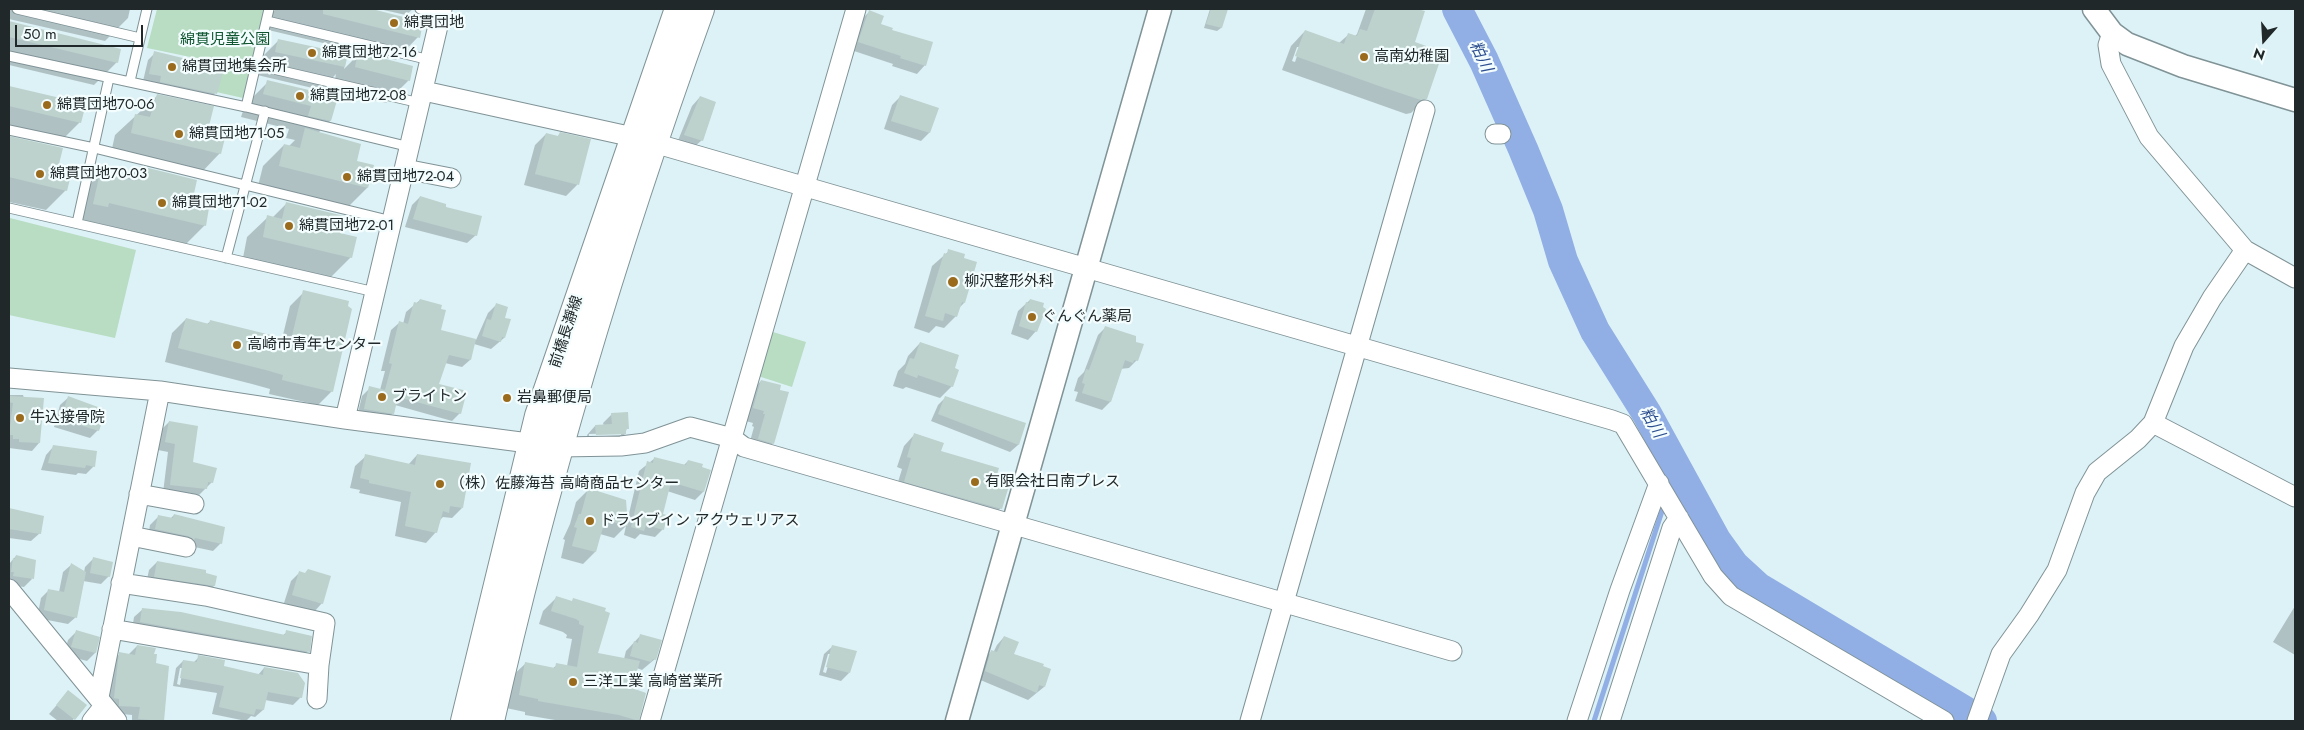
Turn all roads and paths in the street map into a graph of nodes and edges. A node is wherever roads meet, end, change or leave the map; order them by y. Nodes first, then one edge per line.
1 (17, 9) edge
2 (147, 9) edge
3 (270, 9) edge
4 (420, 9) edge
5 (678, 9) edge
6 (700, 9) edge
7 (856, 9) edge
8 (1160, 9) edge
9 (2094, 9) edge
10 (442, 12) edge
11 (267, 21) junction
12 (2112, 33) junction
13 (140, 38) junction
14 (9, 56) edge
15 (431, 60) junction
16 (256, 65) junction
17 (109, 78) junction
18 (130, 81) junction
19 (422, 97) junction
20 (2295, 100) edge
21 (246, 107) junction
22 (1425, 110) dead end
23 (265, 111) junction
24 (9, 130) edge
25 (644, 140) junction
26 (410, 147) junction
27 (94, 148) junction
28 (405, 169) junction
29 (451, 178) dead end
30 (244, 185) junction
31 (806, 186) junction
32 (9, 208) edge
33 (392, 221) junction
34 (77, 223) junction
35 (2245, 250) junction
36 (226, 258) junction
37 (1086, 268) junction
38 (2295, 278) edge
39 (375, 292) junction
40 (1356, 346) junction
41 (9, 378) edge
42 (160, 391) junction
43 (344, 419) junction
44 (2153, 423) junction
45 (732, 438) junction
46 (546, 446) junction
47 (139, 494) junction
48 (2295, 497) edge
49 (1668, 499) junction
50 (194, 504) dead end
51 (1014, 525) junction
52 (131, 536) junction
53 (186, 546) dead end
54 (121, 583) junction
55 (9, 589) edge
56 (1282, 603) junction
57 (112, 629) junction
58 (1452, 651) dead end
59 (319, 665) junction
60 (317, 699) dead end
61 (101, 702) junction
62 (1980, 713) edge
63 (92, 721) edge
64 (117, 721) edge
65 (465, 721) edge
66 (490, 721) edge
67 (650, 721) edge
68 (957, 721) edge
69 (1250, 721) edge
70 (1577, 721) edge
71 (1610, 721) edge
72 (1944, 721) edge

1 - 13 lane
2 - 13 lane
3 - 11 lane
4 - 10 lane
5 - 25 main road, 前橋長瀞線
6 - 25 main road, 前橋長瀞線
7 - 31 street
8 - 37 street
9 - 12 street
10 - 15 street
11 - 15 lane
11 - 16 lane
12 - 20 street
12 - 35 street
13 - 18 lane
14 - 17 lane
15 - 19 street
16 - 19 lane
16 - 21 lane
17 - 18 lane
17 - 27 lane
18 - 21 lane
19 - 25 street
19 - 26 street
21 - 23 lane
22 - 40 street
23 - 26 lane
23 - 30 lane
24 - 27 lane
25 - 31 street
25 - 46 main road, 前橋長瀞線
26 - 28 street
27 - 30 lane
27 - 34 lane
28 - 29 street
28 - 33 street
30 - 33 lane
30 - 36 lane
31 - 37 street
31 - 45 street
32 - 34 lane
33 - 39 street
34 - 36 lane
35 - 38 street
35 - 44 street
36 - 39 lane
37 - 40 street
37 - 51 street
39 - 43 street
40 - 49 street
40 - 56 street
41 - 42 street
42 - 43 street
42 - 47 street
43 - 46 street
44 - 48 street
44 - 62 street
45 - 46 street
45 - 51 street
45 - 67 street
46 - 65 main road, 前橋長瀞線
46 - 66 main road, 前橋長瀞線
47 - 50 street
47 - 52 street
49 - 70 street
49 - 71 street
49 - 72 street
51 - 56 street
51 - 68 street
52 - 53 street
52 - 54 street
54 - 57 street
54 - 59 street
55 - 61 street
56 - 58 street
56 - 69 street
57 - 59 street
57 - 61 street
59 - 60 street
61 - 63 street
61 - 64 street

